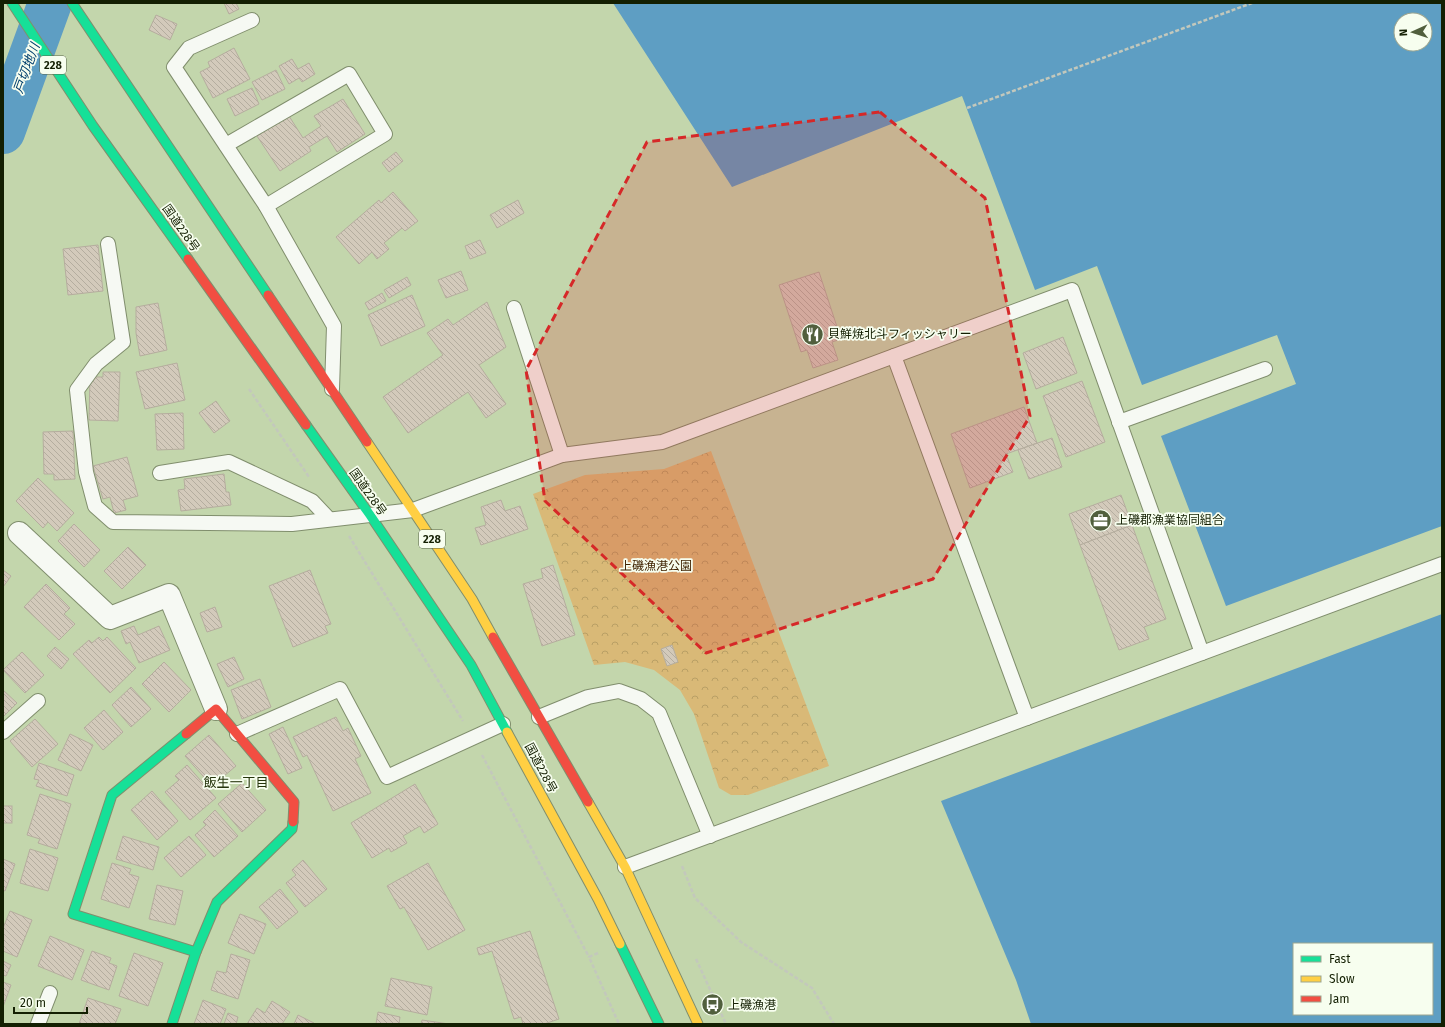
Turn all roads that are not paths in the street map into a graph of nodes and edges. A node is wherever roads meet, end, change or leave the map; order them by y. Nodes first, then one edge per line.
1 (12, 3) edge
2 (72, 3) edge
3 (252, 20) dead end
4 (226, 145) junction
5 (266, 206) junction
6 (108, 244) dead end
7 (514, 308) dead end
8 (894, 356) junction
9 (1265, 369) dead end
10 (332, 389) junction
11 (1119, 422) junction
12 (562, 455) junction
13 (160, 473) dead end
14 (413, 510) junction
15 (370, 515) junction
16 (333, 519) junction
17 (20, 533) dead end
18 (1442, 564) edge
19 (1202, 653) junction
20 (38, 701) dead end
21 (216, 709) junction
22 (539, 717) junction
23 (1027, 718) junction
24 (503, 724) junction
25 (3, 732) edge
26 (237, 734) junction
27 (710, 836) junction
28 (625, 867) junction
29 (196, 952) junction
30 (50, 992) dead end
31 (38, 1024) edge
32 (172, 1024) edge
33 (659, 1024) edge
34 (698, 1024) edge

1 - 15 main road, 国道228号 / 228
2 - 10 main road, 国道228号 / 228
3 - 4 lane
4 - 5 lane
4 - 5 lane
5 - 10 lane
6 - 16 lane
7 - 12 lane
8 - 11 lane
8 - 12 lane
8 - 23 lane
9 - 11 lane
10 - 14 main road, 国道228号 / 228
11 - 19 lane
12 - 14 lane
13 - 16 lane
14 - 15 lane
14 - 22 main road, 国道228号 / 228
15 - 16 lane
15 - 24 main road, 国道228号 / 228
17 - 21 street
18 - 19 lane
19 - 23 lane
20 - 25 lane
21 - 26 main road
21 - 29 main road
22 - 27 lane
22 - 28 main road, 国道228号 / 228
23 - 27 lane
24 - 26 lane
24 - 33 main road, 国道228号 / 228
26 - 29 main road
27 - 28 lane
28 - 34 main road, 国道228号 / 228
29 - 32 main road
30 - 31 lane

